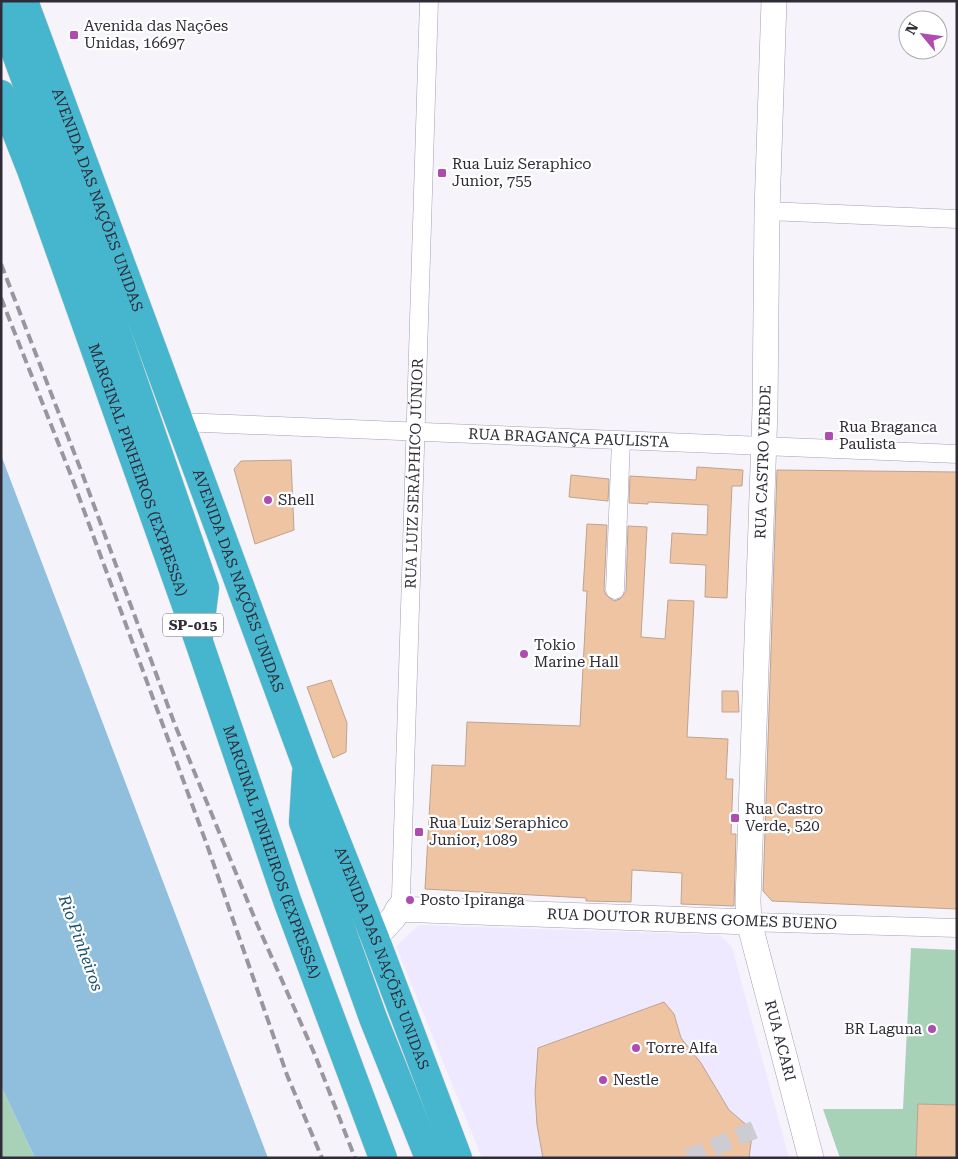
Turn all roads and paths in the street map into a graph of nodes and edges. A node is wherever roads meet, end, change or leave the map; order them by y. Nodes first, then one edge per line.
1 (24, 1) edge
2 (430, 1) edge
3 (774, 1) edge
4 (4, 21) edge
5 (1, 94) edge
6 (767, 211) junction
7 (957, 219) edge
8 (180, 422) junction
9 (415, 432) junction
10 (621, 442) junction
11 (764, 447) junction
12 (957, 454) edge
13 (615, 590) dead end
14 (199, 642) junction
15 (306, 767) junction
16 (398, 909) junction
17 (749, 922) junction
18 (957, 928) edge
19 (375, 938) junction
20 (382, 1158) edge
21 (429, 1158) edge
22 (458, 1158) edge
23 (811, 1158) edge

1 - 8 highway, AVENIDA DAS NAÇÕES UNIDAS
2 - 9 street, RUA LUIZ SERÁPHICO JÚNIOR
3 - 6 street, RUA CASTRO VERDE
4 - 14 highway
5 - 14 highway, MARGINAL PINHEIROS (EXPRESSA) / SP-015
6 - 7 street
6 - 11 street, RUA CASTRO VERDE
8 - 9 street, RUA BRAGANÇA PAULISTA
8 - 15 highway, AVENIDA DAS NAÇÕES UNIDAS
9 - 10 street, RUA BRAGANÇA PAULISTA
9 - 16 street, RUA LUIZ SERÁPHICO JÚNIOR
10 - 11 street, RUA BRAGANÇA PAULISTA
10 - 13 street
11 - 12 street, RUA BRAGANÇA PAULISTA
11 - 17 street, RUA CASTRO VERDE
14 - 20 highway, MARGINAL PINHEIROS (EXPRESSA) / SP-015
15 - 19 highway, AVENIDA DAS NAÇÕES UNIDAS
15 - 21 highway
16 - 17 street, RUA DOUTOR RUBENS GOMES BUENO
16 - 19 street, RUA LUIZ SERÁPHICO JÚNIOR
17 - 18 street, RUA DOUTOR RUBENS GOMES BUENO
17 - 23 street, RUA ACARI
19 - 22 highway, AVENIDA DAS NAÇÕES UNIDAS

